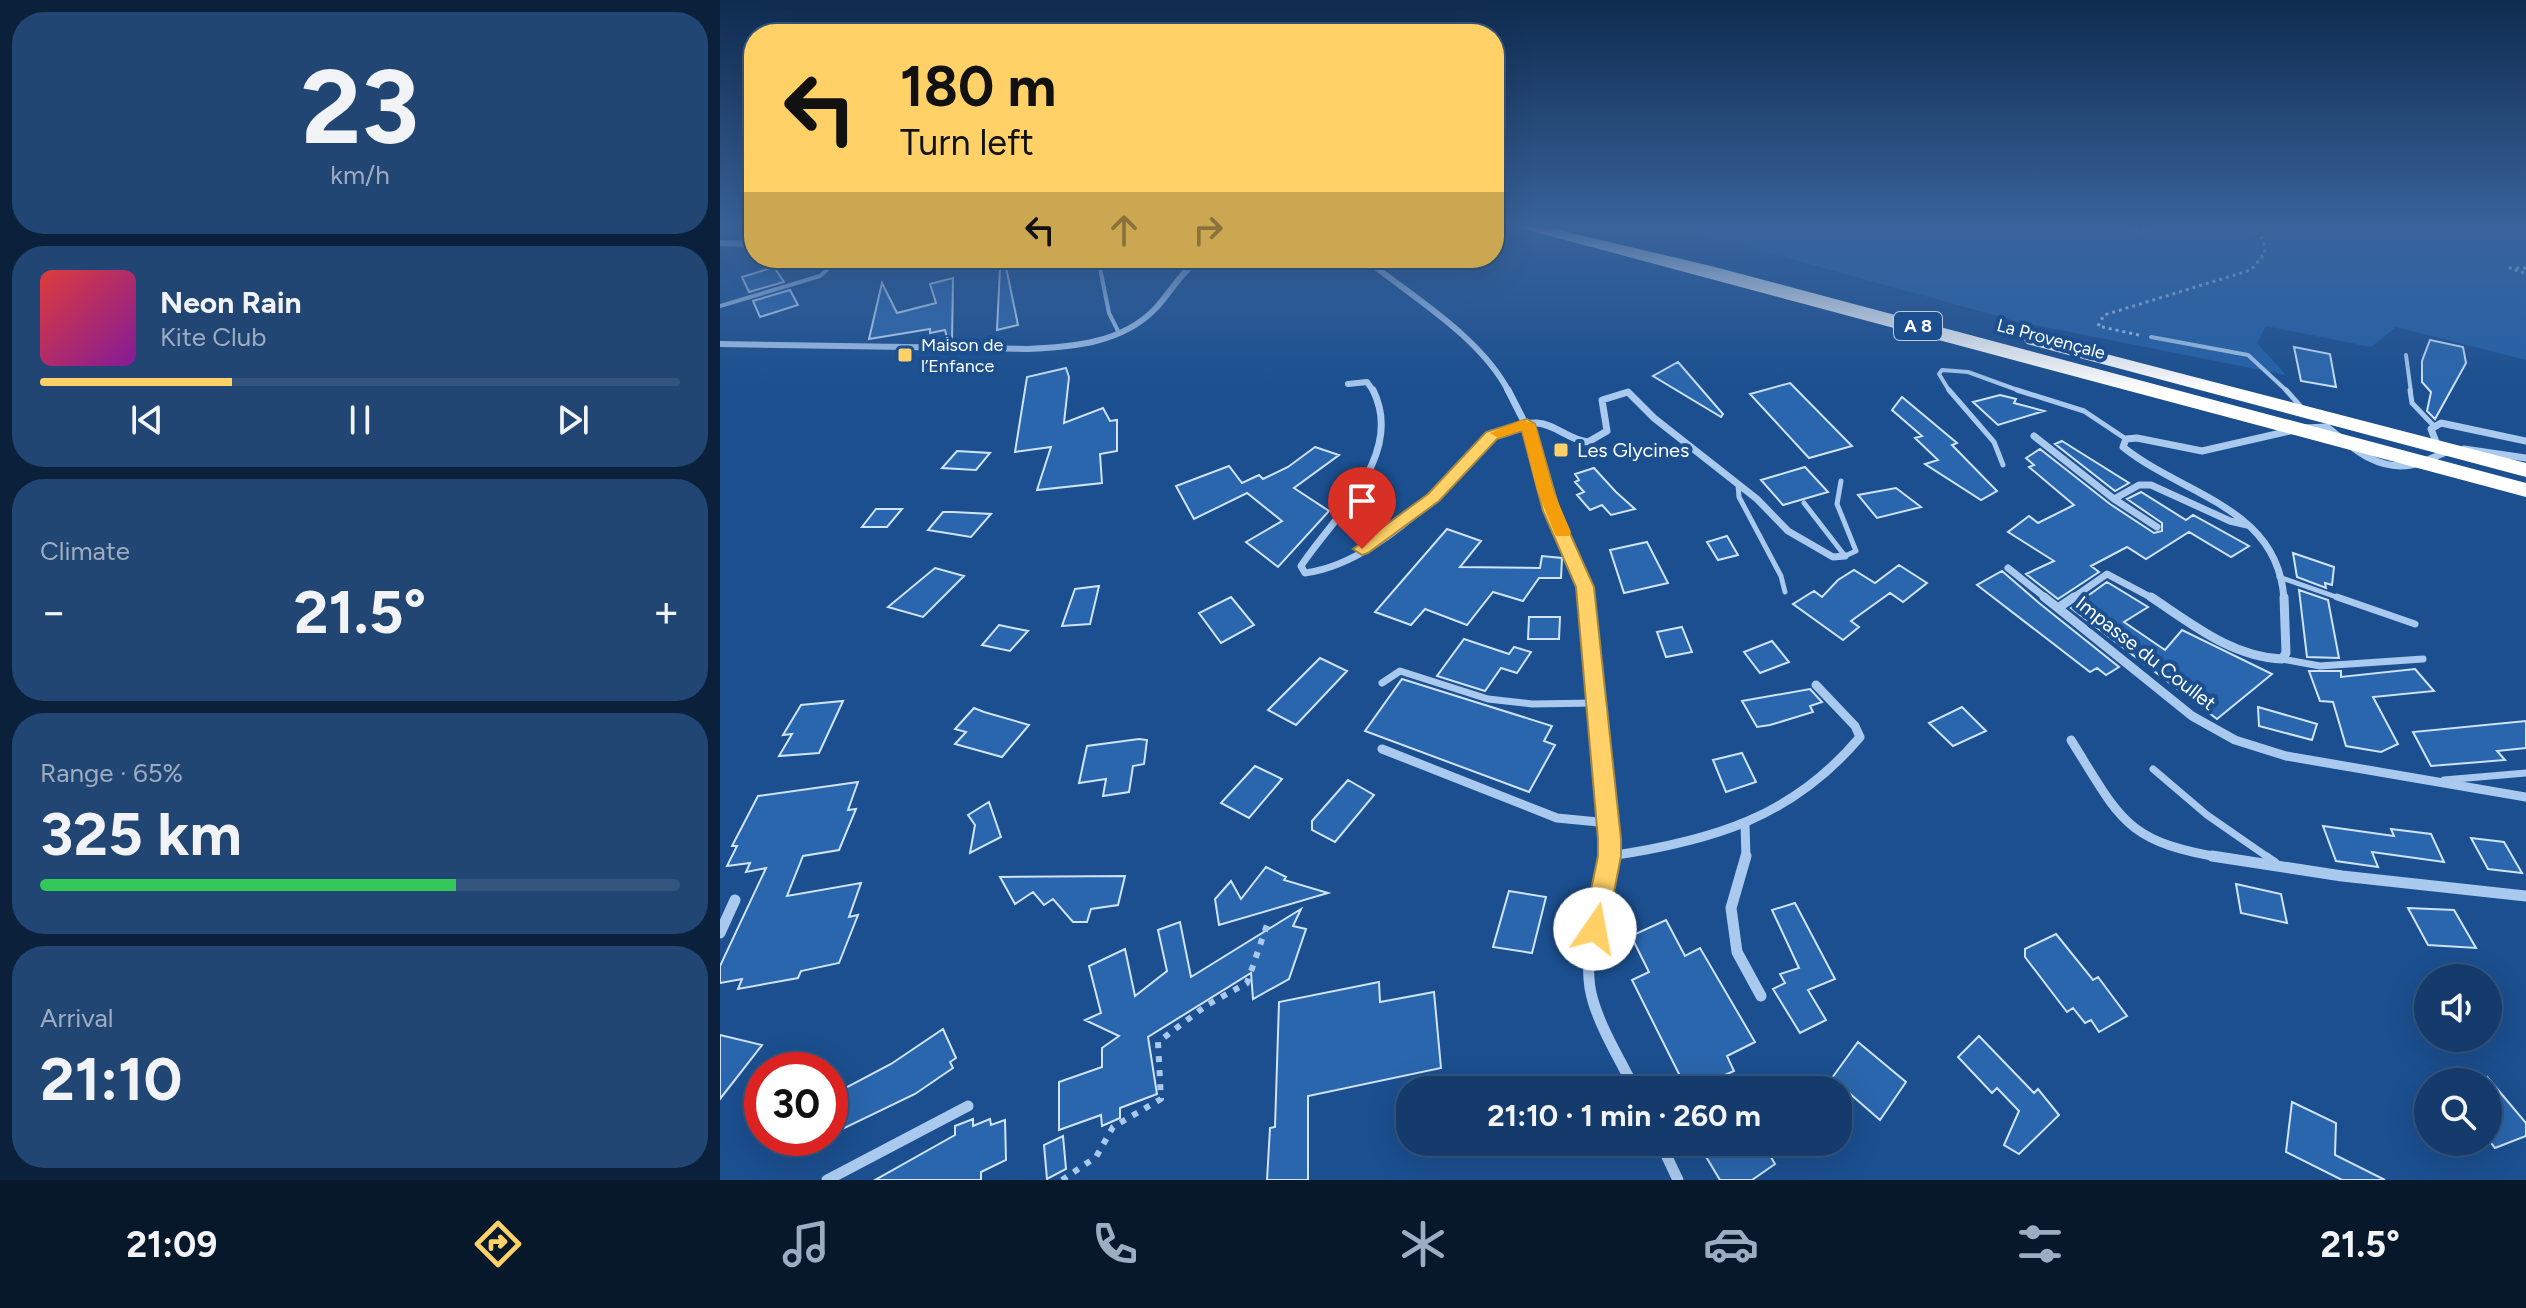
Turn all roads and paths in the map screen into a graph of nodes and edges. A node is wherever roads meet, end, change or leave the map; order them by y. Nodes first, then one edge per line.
1 (806, 280) edge
2 (1102, 280) edge
3 (1180, 280) edge
4 (1391, 280) edge
5 (1770, 280) edge
6 (2218, 280) edge
7 (720, 306) edge
8 (1119, 333) junction
9 (2151, 337) joint
10 (720, 344) edge
11 (2406, 355) dead end
12 (1348, 384) dead end
13 (2249, 405) junction
14 (1527, 424) junction
15 (2317, 425) junction
16 (2433, 425) junction
17 (2034, 436) dead end
18 (2126, 439) junction
19 (2526, 441) edge
20 (2441, 453) junction
21 (2526, 458) edge
22 (2003, 465) dead end
23 (2526, 470) edge
24 (1841, 481) dead end
25 (1738, 484) junction
26 (2526, 490) edge
27 (2114, 499) junction
28 (1804, 503) dead end
29 (2248, 525) junction
30 (2157, 527) dead end
31 (1845, 556) junction
32 (2008, 568) dead end
33 (2279, 577) junction
34 (1785, 592) dead end
35 (2058, 608) junction
36 (2415, 624) dead end
37 (2282, 659) junction
38 (2423, 659) dead end
39 (1382, 683) dead end
40 (1816, 685) dead end
41 (1596, 703) junction
42 (2071, 740) dead end
43 (1382, 749) dead end
44 (2153, 769) dead end
45 (2526, 773) edge
46 (2440, 781) junction
47 (2526, 797) edge
48 (1609, 823) junction
49 (1745, 824) junction
50 (1610, 856) junction
51 (2278, 865) junction
52 (2526, 896) edge
53 (735, 900) dead end
54 (1269, 919) dead end
55 (720, 933) edge
56 (1761, 996) dead end
57 (1628, 1076) edge
58 (968, 1106) dead end
59 (1667, 1156) edge
60 (827, 1180) edge
61 (1062, 1180) edge
62 (1678, 1180) edge

1 - 7 lane
2 - 8 lane
3 - 8 street
4 - 14 street
5 - 13 highway, La Provençale / A 8
6 - 9 path
8 - 10 street
9 - 15 lane
11 - 16 lane
12 - 14 street
13 - 23 highway, La Provençale / A 8
13 - 26 highway, La Provençale / A 8
14 - 25 street
14 - 41 street
15 - 18 street
15 - 20 street
16 - 19 street
16 - 20 street
17 - 27 street
18 - 22 lane
18 - 29 street
20 - 21 street
24 - 31 lane
25 - 31 street
25 - 34 lane
27 - 29 street
27 - 30 street
28 - 31 lane
29 - 33 street
32 - 35 street
33 - 36 lane
33 - 37 street
35 - 37 street, Impasse du Coullet
35 - 46 street, Impasse du Coullet
37 - 38 lane
39 - 41 lane
40 - 49 street
41 - 48 street
42 - 51 street
43 - 48 street
44 - 51 lane
45 - 46 lane
46 - 47 street, Impasse du Coullet
48 - 50 street
49 - 50 street
49 - 56 street
50 - 57 street
51 - 52 street
53 - 55 street
54 - 61 path
58 - 60 street
59 - 62 street

